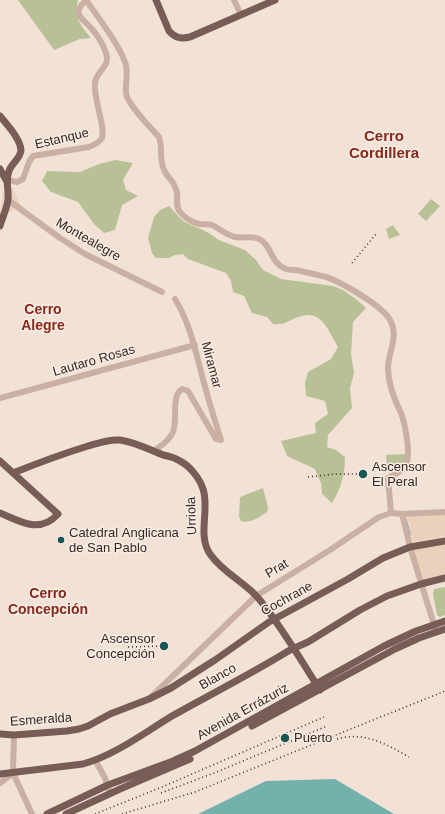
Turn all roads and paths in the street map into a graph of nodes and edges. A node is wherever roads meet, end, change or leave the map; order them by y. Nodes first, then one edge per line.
1 (86, 0) edge
2 (156, 0) edge
3 (234, 0) edge
4 (276, 0) edge
5 (241, 15) junction
6 (0, 116) edge
7 (0, 169) edge
8 (6, 180) junction
9 (8, 200) junction
10 (0, 226) edge
11 (162, 292) dead end
12 (175, 299) dead end
13 (194, 345) junction
14 (0, 398) edge
15 (153, 451) junction
16 (0, 461) edge
17 (13, 473) junction
18 (445, 512) edge
19 (0, 513) edge
20 (390, 514) junction
21 (402, 514) junction
22 (445, 541) edge
23 (410, 547) junction
24 (445, 578) edge
25 (421, 584) junction
26 (256, 596) junction
27 (274, 619) junction
28 (445, 621) edge
29 (433, 624) junction
30 (445, 629) edge
31 (436, 632) junction
32 (294, 649) junction
33 (318, 687) junction
34 (149, 699) junction
35 (0, 734) edge
36 (14, 735) junction
37 (95, 760) junction
38 (12, 773) junction
39 (0, 774) edge
40 (0, 783) edge
41 (108, 785) junction
42 (110, 794) junction
43 (32, 814) edge
44 (47, 814) edge
45 (66, 814) edge

1 - 8 street, Estanque
1 - 20 street
2 - 5 main road
3 - 5 street
4 - 5 main road
6 - 8 main road
7 - 8 main road
8 - 9 main road
9 - 10 main road
9 - 11 street, Montealegre
12 - 13 street, Miramar
13 - 14 street, Lautaro Rosas
13 - 15 street, Miramar
15 - 17 main road, Urriola
15 - 26 main road, Urriola
16 - 17 main road
17 - 19 main road
18 - 21 street, Prat
20 - 21 street, Prat
20 - 26 street, Prat
21 - 23 street
22 - 23 main road, Cochrane
23 - 25 street
23 - 27 main road, Cochrane
24 - 25 main road, Blanco
25 - 29 street
25 - 32 main road, Blanco
26 - 27 main road, Urriola
26 - 34 street, Prat
27 - 32 main road, Urriola
27 - 34 main road, Cochrane
28 - 29 main road, Avenida Errázuriz
29 - 31 street
29 - 33 main road, Avenida Errázuriz
30 - 31 main road, Avenida Errázuriz
31 - 33 main road, Avenida Errázuriz
32 - 33 main road, Urriola
32 - 37 main road, Blanco
33 - 41 main road, Avenida Errázuriz
33 - 42 main road, Avenida Errázuriz
34 - 36 main road, Esmeralda
35 - 36 main road, Esmeralda
36 - 38 street
37 - 38 main road, Blanco
37 - 41 street
38 - 39 main road, Blanco
38 - 40 street
38 - 43 street
41 - 42 street
41 - 44 main road, Avenida Errázuriz
42 - 45 main road, Avenida Errázuriz

